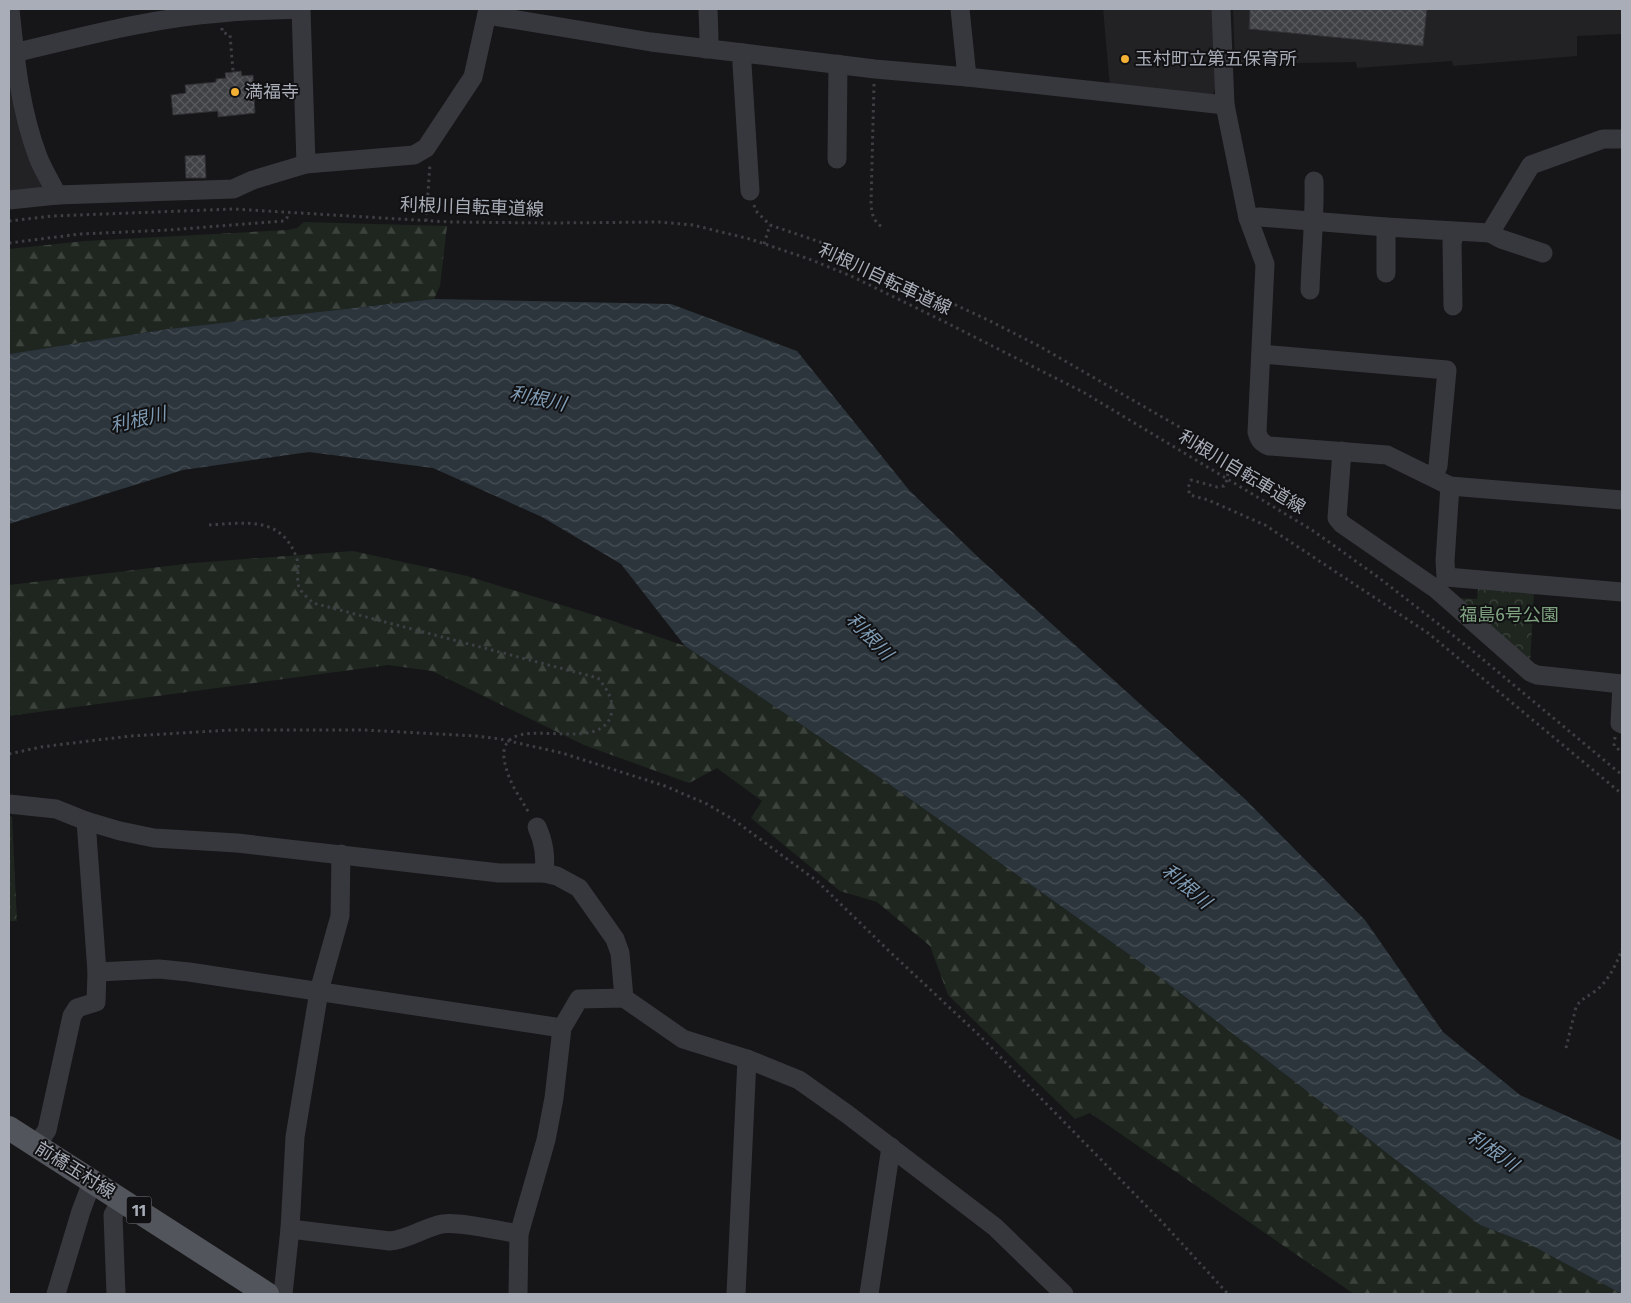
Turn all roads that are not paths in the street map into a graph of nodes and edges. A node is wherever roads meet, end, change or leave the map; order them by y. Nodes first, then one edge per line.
1 (10, 9) edge
2 (302, 9) edge
3 (708, 9) edge
4 (960, 9) edge
5 (1221, 9) edge
6 (220, 11) edge
7 (487, 12) edge
8 (706, 48) junction
9 (14, 53) junction
10 (743, 53) junction
11 (838, 64) junction
12 (967, 77) junction
13 (1225, 105) junction
14 (1622, 139) edge
15 (837, 159) dead end
16 (306, 164) junction
17 (1314, 181) dead end
18 (750, 191) road end
19 (57, 195) junction
20 (9, 200) edge
21 (1248, 218) junction
22 (1314, 222) junction
23 (1386, 228) junction
24 (1456, 232) junction
25 (1490, 233) junction
26 (1543, 253) dead end
27 (1386, 273) dead end
28 (1310, 290) dead end
29 (1453, 306) dead end
30 (1261, 354) junction
31 (1342, 451) junction
32 (1433, 477) junction
33 (1450, 486) junction
34 (1622, 500) edge
35 (1441, 583) junction
36 (1622, 592) edge
37 (1622, 684) edge
38 (1621, 723) edge
39 (9, 804) edge
40 (86, 821) junction
41 (537, 827) road end
42 (341, 854) junction
43 (544, 873) junction
44 (97, 972) junction
45 (319, 991) junction
46 (624, 998) junction
47 (562, 1028) junction
48 (747, 1059) junction
49 (9, 1128) edge
50 (36, 1146) junction
51 (891, 1147) junction
52 (92, 1182) junction
53 (122, 1199) junction
54 (290, 1229) junction
55 (519, 1234) junction
56 (56, 1294) edge
57 (116, 1294) edge
58 (267, 1294) edge
59 (283, 1294) edge
60 (518, 1294) edge
61 (736, 1294) edge
62 (870, 1294) edge
63 (1064, 1294) edge

1 - 9 street
2 - 6 street
2 - 16 street
3 - 8 street
4 - 12 street
5 - 13 street
6 - 9 street
7 - 8 street
7 - 16 street
8 - 10 street
9 - 19 street
10 - 11 street
10 - 18 street
11 - 12 street
11 - 15 street
12 - 13 street
13 - 21 street
14 - 25 street
16 - 19 street
17 - 22 street
19 - 20 street
21 - 22 street
21 - 30 street
22 - 23 street
22 - 28 street
23 - 24 street
23 - 27 street
24 - 25 street
24 - 29 street
25 - 26 street
30 - 31 street
30 - 32 street
31 - 32 street
31 - 35 street
32 - 33 street
33 - 34 street
33 - 35 street
35 - 36 street
35 - 37 street
37 - 38 street
39 - 40 street
40 - 42 street
40 - 44 street
41 - 43 street
42 - 43 street
42 - 45 street
43 - 46 street
44 - 45 street
44 - 50 street
45 - 47 street
45 - 54 street
46 - 47 street
46 - 48 street
47 - 55 street
48 - 51 street
48 - 61 street
49 - 50 main road, 前橋玉村線 / 11
50 - 52 main road, 前橋玉村線 / 11
51 - 62 street
51 - 63 street
52 - 53 main road, 前橋玉村線 / 11
52 - 56 street
53 - 57 street
53 - 58 main road, 前橋玉村線 / 11
54 - 55 street
54 - 59 street
55 - 60 street

